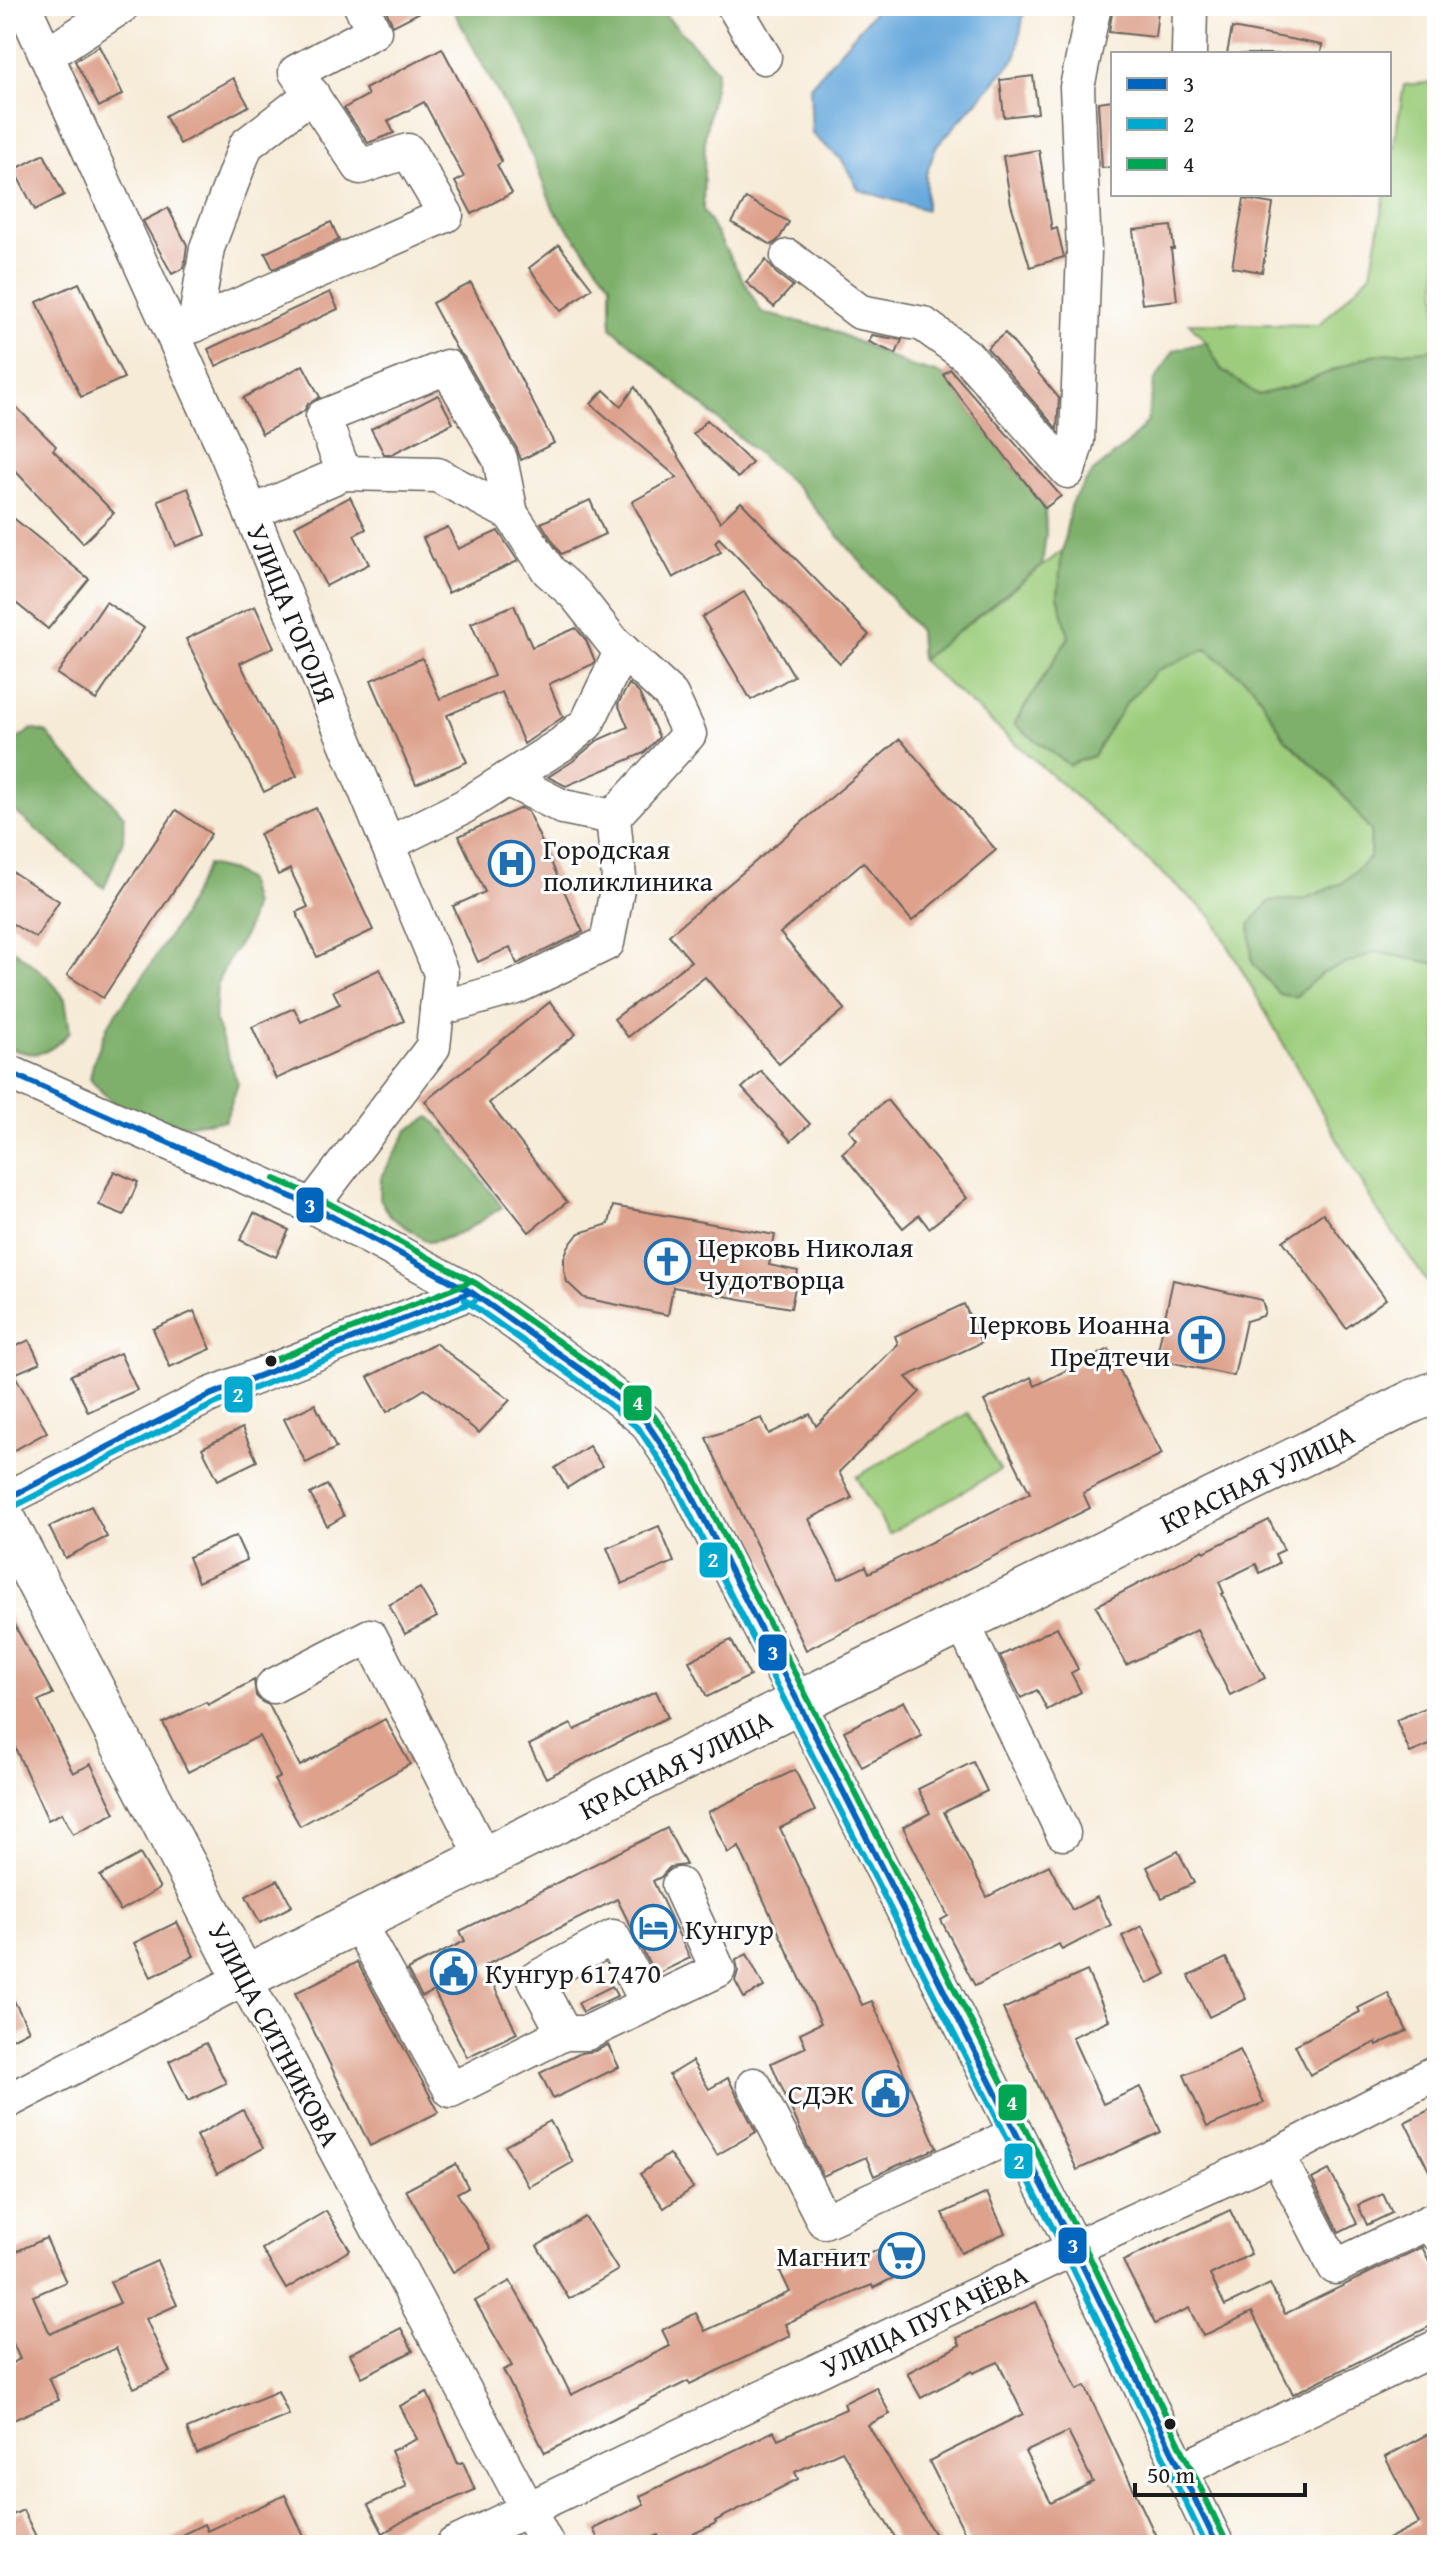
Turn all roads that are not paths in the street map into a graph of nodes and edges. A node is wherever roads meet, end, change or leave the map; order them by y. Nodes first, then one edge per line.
1 (24, 6) edge
2 (122, 6) edge
3 (361, 6) edge
4 (734, 6) edge
5 (1094, 6) edge
6 (1190, 6) edge
7 (1189, 52) edge
8 (47, 55) junction
9 (764, 57) dead end
10 (312, 94) junction
11 (788, 257) dead end
12 (184, 329) junction
13 (344, 473) junction
14 (251, 513) junction
15 (511, 514) junction
16 (622, 650) junction
17 (507, 779) junction
18 (613, 817) junction
19 (388, 844) junction
20 (437, 1009) junction
21 (6, 1071) edge
22 (312, 1206) junction
23 (471, 1292) junction
24 (1437, 1392) edge
25 (6, 1499) edge
26 (6, 1522) edge
27 (962, 1622) junction
28 (273, 1686) dead end
29 (798, 1702) junction
30 (1063, 1833) dead end
31 (484, 1858) junction
32 (679, 1885) dead end
33 (357, 1921) junction
34 (244, 1978) junction
35 (648, 2004) junction
36 (564, 2033) junction
37 (1437, 2072) edge
38 (754, 2085) dead end
39 (6, 2102) edge
40 (1016, 2134) junction
41 (1277, 2155) junction
42 (1437, 2234) edge
43 (1074, 2248) junction
44 (1437, 2347) edge
45 (1181, 2470) junction
46 (528, 2508) junction
47 (453, 2545) edge
48 (547, 2545) edge
49 (1217, 2545) edge

1 - 8 street, УЛИЦА ГОГОЛЯ
2 - 8 street
3 - 10 street
4 - 9 street
5 - 11 street
6 - 7 street
8 - 12 street, УЛИЦА ГОГОЛЯ
10 - 12 street
10 - 12 street
12 - 14 street, УЛИЦА ГОГОЛЯ
13 - 14 street
13 - 15 street
13 - 15 street
14 - 19 street, УЛИЦА ГОГОЛЯ
15 - 16 street
16 - 17 street
16 - 18 street
17 - 18 street
17 - 19 street
18 - 20 street
19 - 20 street, УЛИЦА ГОГОЛЯ
20 - 22 street, УЛИЦА ГОГОЛЯ
21 - 22 street
22 - 23 street
23 - 25 street
23 - 29 street
24 - 27 main road, КРАСНАЯ УЛИЦА
26 - 34 main road, УЛИЦА СИТНИКОВА
27 - 29 main road, КРАСНАЯ УЛИЦА
27 - 30 street
28 - 31 street
29 - 31 main road, КРАСНАЯ УЛИЦА
29 - 40 street
31 - 33 main road, КРАСНАЯ УЛИЦА
32 - 35 street
33 - 34 main road, КРАСНАЯ УЛИЦА
33 - 36 street
34 - 39 street, КРАСНАЯ УЛИЦА
34 - 46 street, УЛИЦА СИТНИКОВА
35 - 36 street
35 - 36 street
37 - 41 street, УЛИЦА ПУГАЧЁВА
38 - 40 street
40 - 43 street
41 - 42 street
41 - 43 street, УЛИЦА ПУГАЧЁВА
43 - 45 street
43 - 46 street, УЛИЦА ПУГАЧЁВА
44 - 45 street
45 - 49 street
46 - 47 street, УЛИЦА ПУГАЧЁВА
46 - 48 street, УЛИЦА СИТНИКОВА

